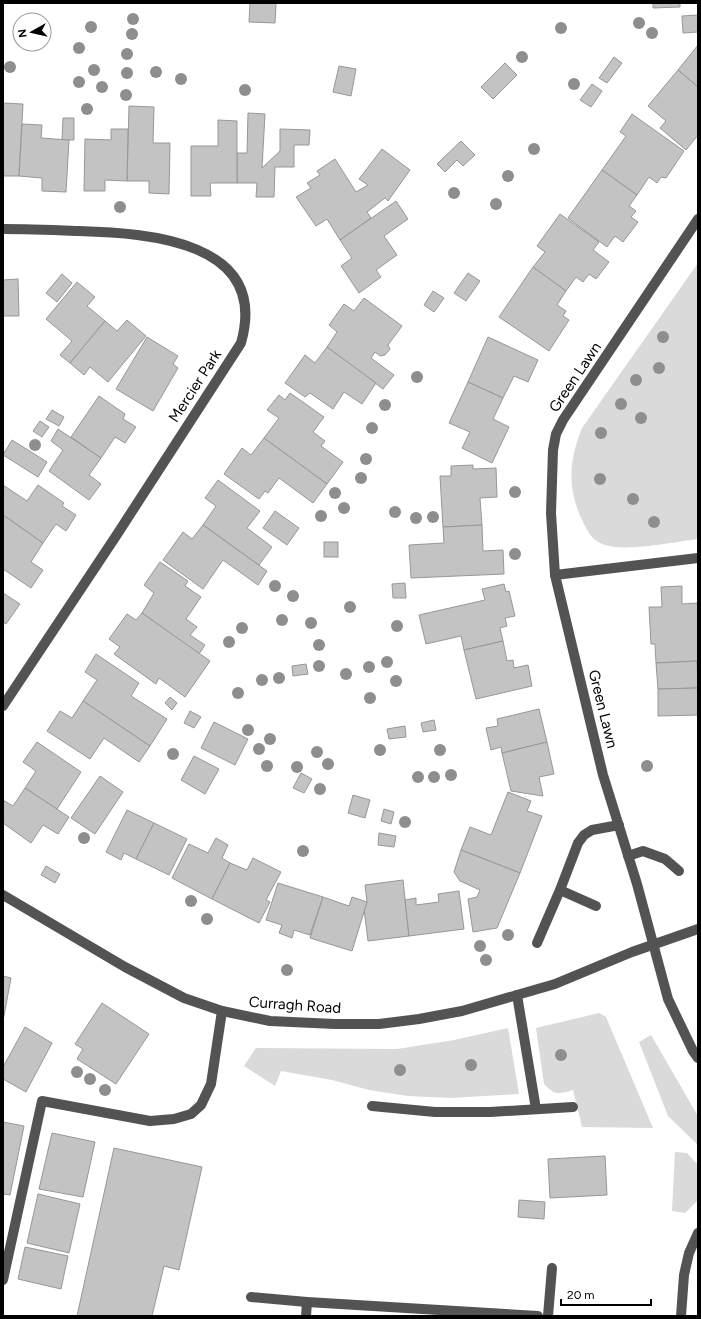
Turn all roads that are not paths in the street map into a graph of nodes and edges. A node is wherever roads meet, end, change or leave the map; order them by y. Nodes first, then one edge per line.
1 (698, 219) edge
2 (3, 229) edge
3 (698, 558) edge
4 (555, 575) junction
5 (3, 706) edge
6 (619, 825) junction
7 (628, 856) junction
8 (679, 871) dead end
9 (560, 890) junction
10 (3, 895) edge
11 (596, 906) dead end
12 (698, 929) edge
13 (537, 943) dead end
14 (653, 945) junction
15 (517, 995) junction
16 (222, 1011) junction
17 (696, 1052) edge
18 (372, 1106) dead end
19 (573, 1106) dead end
20 (536, 1109) junction
21 (698, 1233) edge
22 (552, 1268) dead end
23 (3, 1280) edge
24 (251, 1297) dead end
25 (307, 1302) junction
26 (306, 1316) edge
27 (538, 1316) edge
28 (548, 1316) edge
29 (681, 1316) edge

1 - 4 street, Green Lawn
2 - 5 street, Mercier Park
3 - 4 street
4 - 6 street, Green Lawn
6 - 7 street, Green Lawn
6 - 9 street
7 - 8 street
7 - 14 street, Green Lawn
9 - 11 street
9 - 13 street
10 - 16 street, Curragh Road
12 - 14 street, Curragh Road
14 - 15 street, Curragh Road
14 - 17 street, Green Lawn
15 - 16 street, Curragh Road
15 - 20 street
16 - 23 street
18 - 20 street
19 - 20 street
21 - 29 street
22 - 28 street
24 - 25 street
25 - 26 street
25 - 27 street

